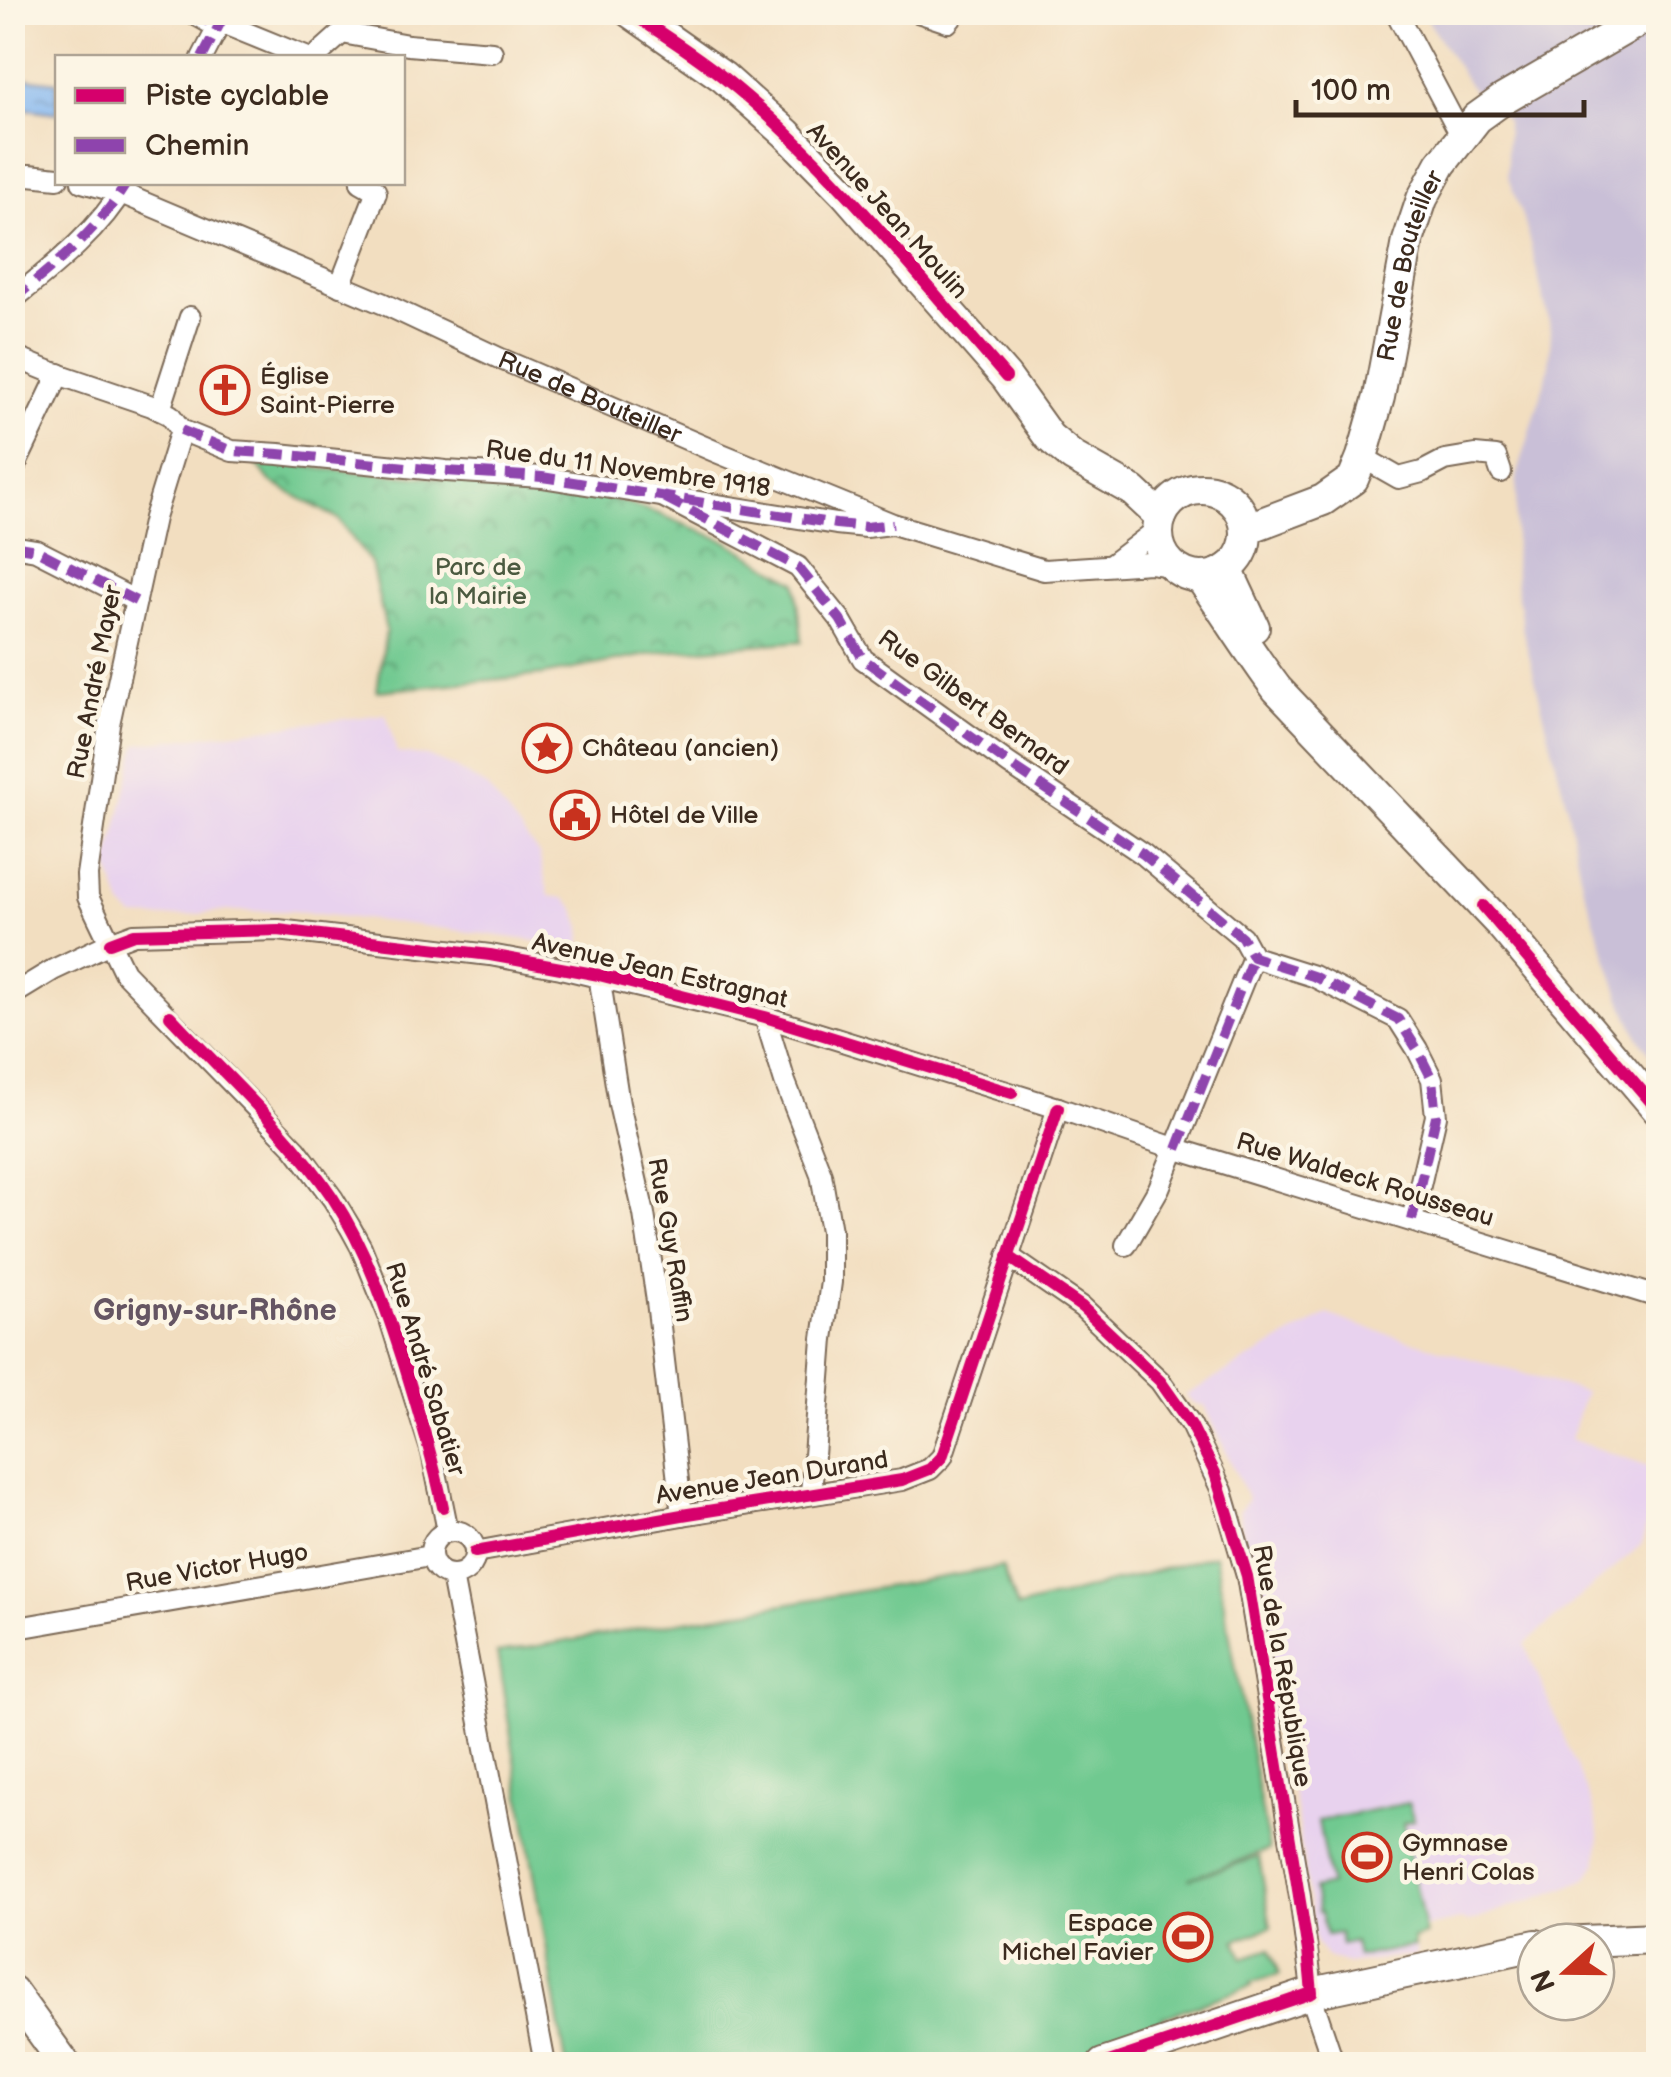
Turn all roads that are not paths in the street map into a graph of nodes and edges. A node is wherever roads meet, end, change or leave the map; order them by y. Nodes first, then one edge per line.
1 (191, 12) edge
2 (630, 12) edge
3 (918, 12) edge
4 (956, 12) edge
5 (1396, 12) edge
6 (1654, 12) edge
7 (222, 21) edge
8 (492, 52) dead end
9 (204, 55) edge
10 (304, 55) edge
11 (315, 55) edge
12 (1461, 135) junction
13 (12, 177) edge
14 (55, 178) edge
15 (366, 185) edge
16 (124, 188) edge
17 (340, 286) junction
18 (12, 300) edge
19 (190, 317) dead end
20 (12, 356) edge
21 (59, 374) junction
22 (1006, 377) junction
23 (160, 410) junction
24 (181, 430) junction
25 (1362, 457) junction
26 (16, 464) dead end
27 (1501, 472) dead end
28 (1187, 491) junction
29 (664, 497) junction
30 (1241, 516) junction
31 (1159, 523) junction
32 (893, 524) junction
33 (12, 546) edge
34 (1109, 566) junction
35 (1200, 571) junction
36 (136, 601) junction
37 (110, 943) junction
38 (1253, 957) junction
39 (599, 975) junction
40 (12, 995) edge
41 (765, 1017) junction
42 (1658, 1087) edge
43 (1058, 1108) junction
44 (1658, 1110) edge
45 (1176, 1148) junction
46 (1412, 1220) junction
47 (1126, 1245) dead end
48 (1008, 1256) junction
49 (1658, 1297) edge
50 (811, 1494) junction
51 (682, 1515) junction
52 (448, 1531) junction
53 (476, 1552) junction
54 (430, 1556) junction
55 (452, 1576) junction
56 (12, 1629) edge
57 (1658, 1938) edge
58 (1616, 1940) edge
59 (1516, 1950) edge
60 (12, 1991) edge
61 (1312, 1993) junction
62 (1112, 2063) edge
63 (66, 2064) edge
64 (545, 2064) edge
65 (1334, 2064) edge

1 - 7 street
2 - 22 main road, Avenue Jean Moulin
3 - 4 street
5 - 12 street
6 - 12 main road, Rue de Bouteiller
7 - 9 street
7 - 10 street
8 - 11 street
12 - 25 main road, Rue de Bouteiller
13 - 14 street
15 - 17 street
16 - 17 street, Rue de Bouteiller
16 - 18 street
17 - 32 street, Rue de Bouteiller
19 - 23 street
20 - 21 street
21 - 23 street
21 - 26 street
22 - 28 main road, Avenue Jean Moulin
22 - 31 main road, Avenue Jean Moulin
23 - 24 street
24 - 29 street, Rue du 11 Novembre 1918
24 - 36 street, Rue André Mayer
25 - 27 street
25 - 30 main road, Rue de Bouteiller
28 - 30 main road
28 - 31 main road
29 - 32 street, Rue du 11 Novembre 1918
29 - 38 street, Rue Gilbert Bernard
30 - 35 main road
31 - 34 street
31 - 35 main road
32 - 34 street, Rue de Bouteiller
33 - 36 street
34 - 35 street, Rue de Bouteiller
35 - 42 main road
35 - 44 main road
36 - 37 street, Rue André Mayer
37 - 39 street, Avenue Jean Estragnat
37 - 40 street, Avenue Jean Estragnat
37 - 52 street, Rue André Sabatier
38 - 45 street
38 - 46 street
39 - 41 street, Avenue Jean Estragnat
39 - 51 street, Rue Guy Raffin
41 - 43 street, Avenue Jean Estragnat
41 - 50 street
43 - 45 street, Rue Waldeck Rousseau
43 - 48 street, Avenue Jean Durand
45 - 46 street, Rue Waldeck Rousseau
45 - 47 street
46 - 49 street, Rue Waldeck Rousseau
48 - 50 street, Avenue Jean Durand
48 - 61 street, Rue de la République
50 - 51 street, Avenue Jean Durand
51 - 53 street, Avenue Jean Durand
52 - 53 street
52 - 54 street
53 - 55 street
54 - 55 street
54 - 56 street, Rue Victor Hugo
55 - 64 street
57 - 58 main road
59 - 61 main road
60 - 63 main road
61 - 62 main road
61 - 65 street, Rue de la République

